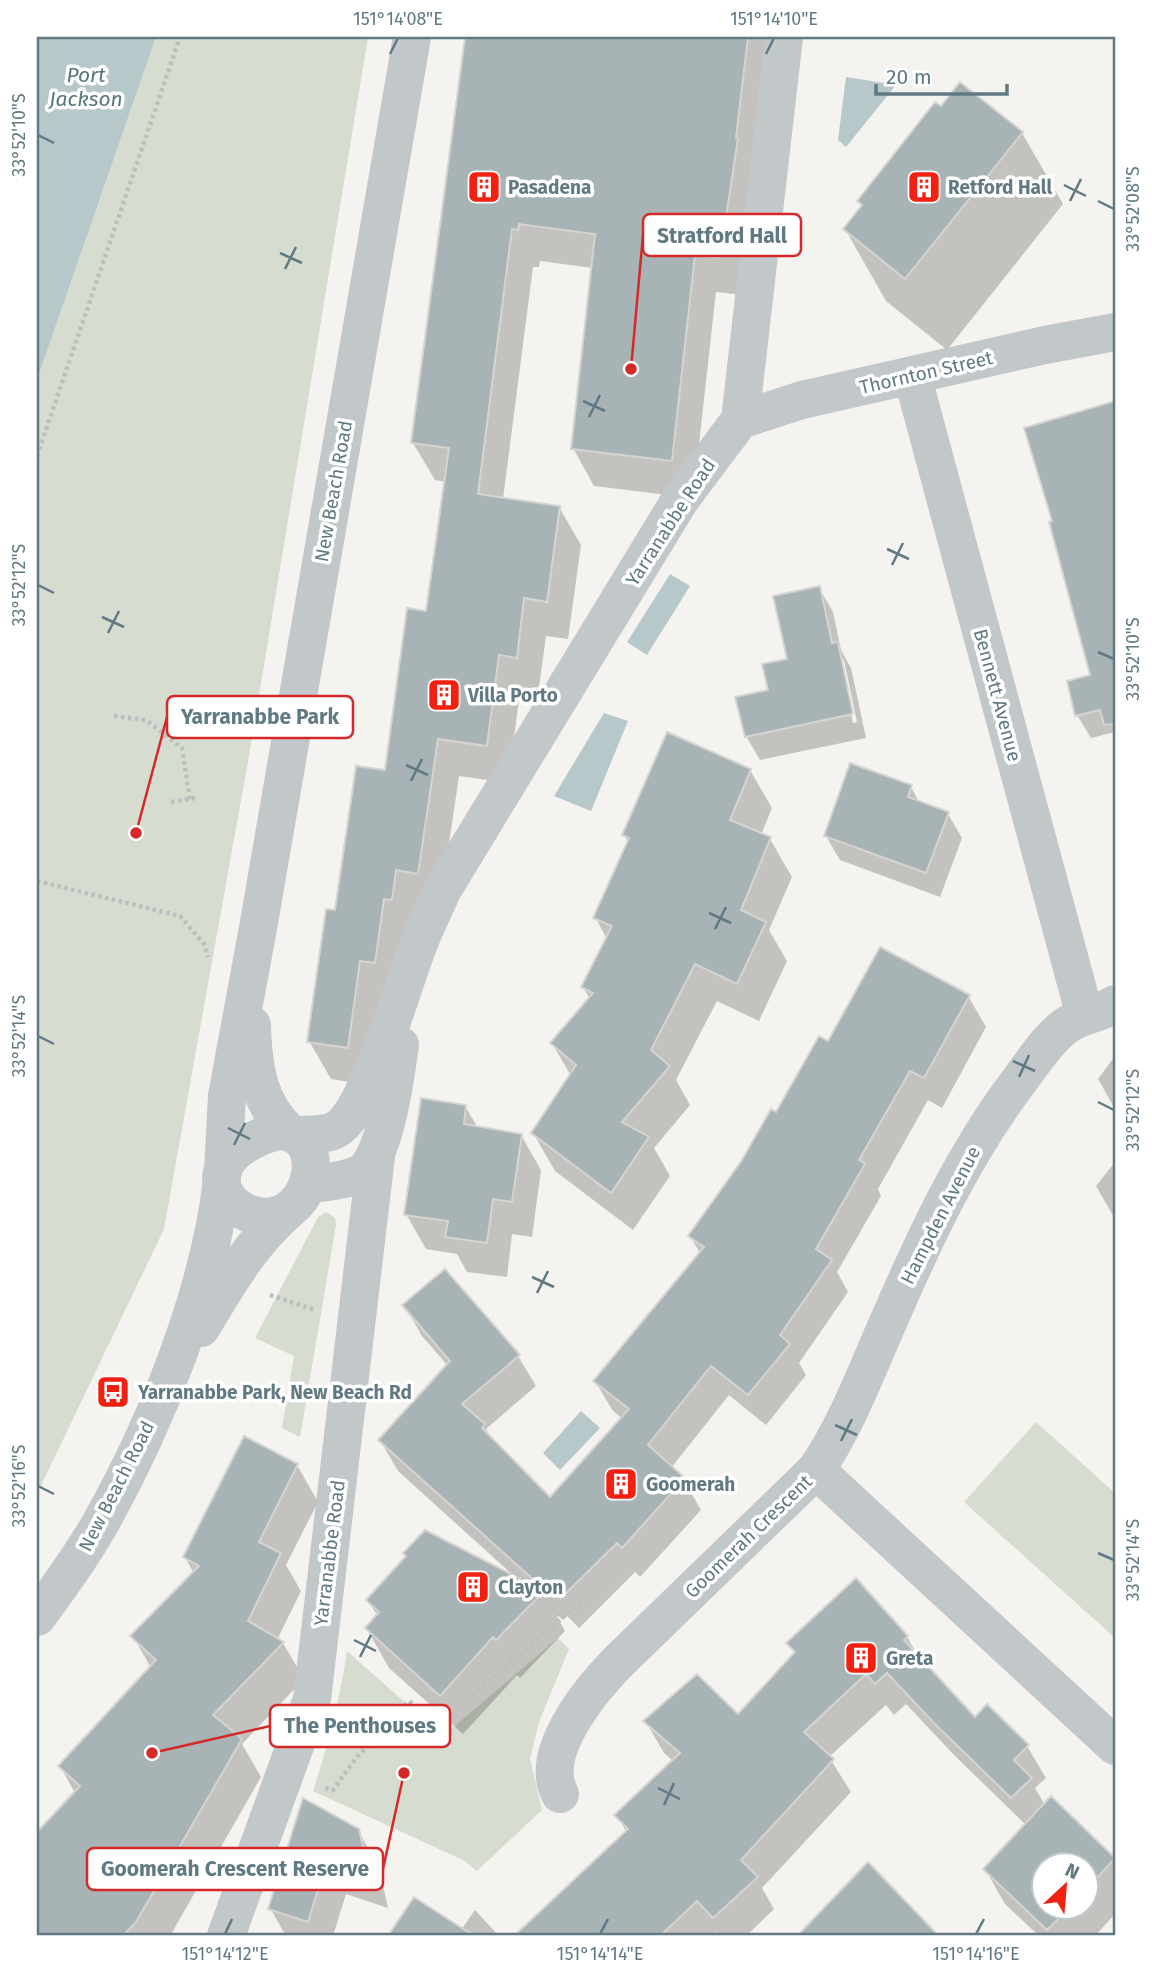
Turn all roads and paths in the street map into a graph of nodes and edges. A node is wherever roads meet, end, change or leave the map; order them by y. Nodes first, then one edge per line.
1 (180, 37) edge
2 (412, 37) edge
3 (784, 37) edge
4 (1115, 332) edge
5 (912, 375) junction
6 (740, 420) junction
7 (37, 456) edge
8 (114, 716) dead end
9 (171, 802) dead end
10 (37, 881) edge
11 (254, 946) junction
12 (413, 960) junction
13 (212, 968) dead end
14 (1100, 1010) edge
15 (305, 1133) junction
16 (376, 1156) junction
17 (222, 1176) junction
18 (299, 1197) junction
19 (275, 1297) dead end
20 (317, 1311) dead end
21 (165, 1387) junction
22 (816, 1470) junction
23 (451, 1510) dead end
24 (585, 1598) dead end
25 (37, 1617) edge
26 (561, 1618) junction
27 (1115, 1746) edge
28 (344, 1775) dead end
29 (560, 1794) dead end
30 (226, 1936) edge

1 - 7 path
2 - 11 street, New Beach Road
3 - 6 street
4 - 5 street, Thornton Street
5 - 6 street, Thornton Street
5 - 14 street, Bennett Avenue
6 - 12 street, Yarranabbe Road
8 - 9 path
10 - 13 path
11 - 15 street, New Beach Road
11 - 17 street, New Beach Road
12 - 15 street, Yarranabbe Road
12 - 16 street, Yarranabbe Road
14 - 22 street, Hampden Avenue
15 - 16 street
15 - 17 street
15 - 18 street
16 - 18 street
16 - 30 street, Yarranabbe Road
17 - 18 street
17 - 21 street, New Beach Road
18 - 21 street, New Beach Road
19 - 20 path
21 - 25 street, New Beach Road
22 - 27 street, Goomerah Crescent
22 - 29 street, Goomerah Crescent
23 - 26 path
24 - 26 path
26 - 28 path

